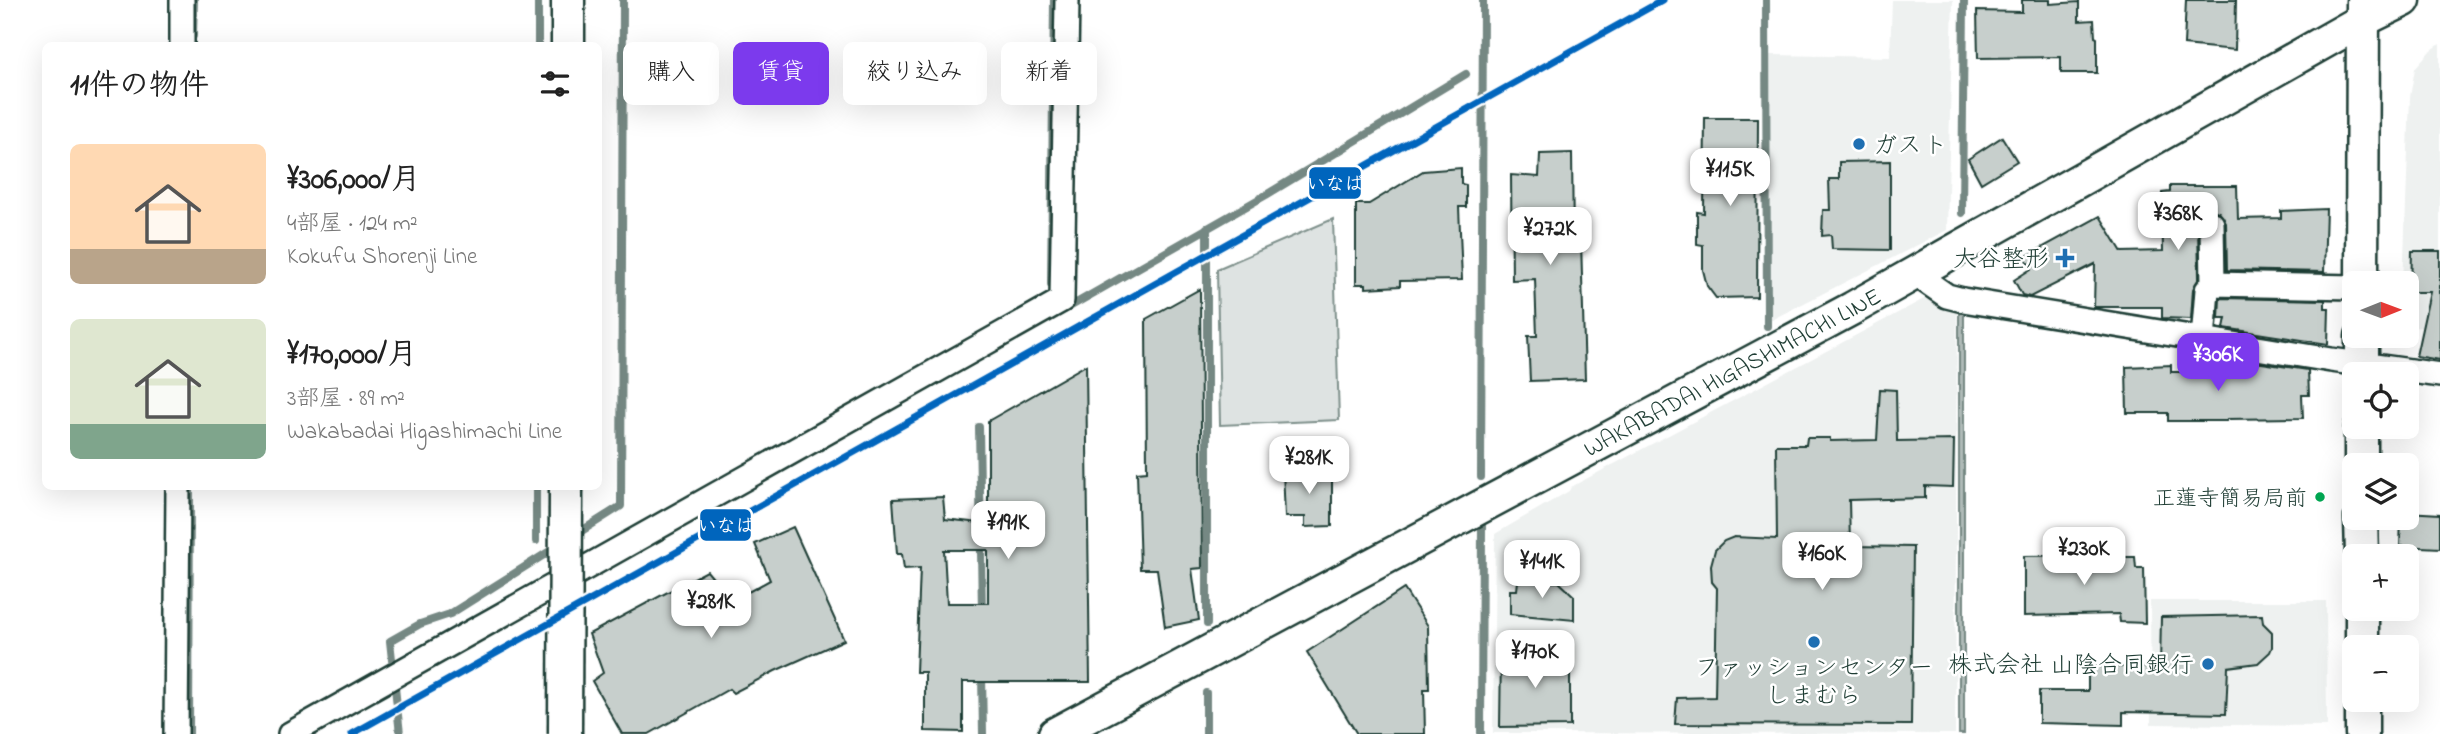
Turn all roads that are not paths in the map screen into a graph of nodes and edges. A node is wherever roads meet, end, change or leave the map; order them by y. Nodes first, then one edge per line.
1 (183, 0) edge
2 (568, 0) edge
3 (1067, 0) edge
4 (2404, 0) edge
5 (2363, 10) edge
6 (182, 42) edge
7 (568, 42) edge
8 (2212, 224) dead end
9 (2362, 271) edge
10 (1914, 274) junction
11 (2213, 284) junction
12 (2342, 287) edge
13 (2203, 339) junction
14 (2362, 358) edge
15 (2440, 375) edge
16 (178, 490) edge
17 (566, 490) edge
18 (2362, 712) edge
19 (176, 734) edge
20 (290, 734) edge
21 (565, 734) edge
22 (1055, 734) edge
23 (2362, 734) edge

1 - 6 street
2 - 7 main road
3 - 20 street
4 - 5 main road, WAKABADAI HIGASHIMACHI LINE
5 - 9 main road
5 - 10 main road, WAKABADAI HIGASHIMACHI LINE
8 - 11 street
10 - 13 street
10 - 22 main road, WAKABADAI HIGASHIMACHI LINE
11 - 12 street
11 - 13 street
13 - 14 street
14 - 15 street
16 - 19 street
17 - 21 main road, bridge
18 - 23 main road

